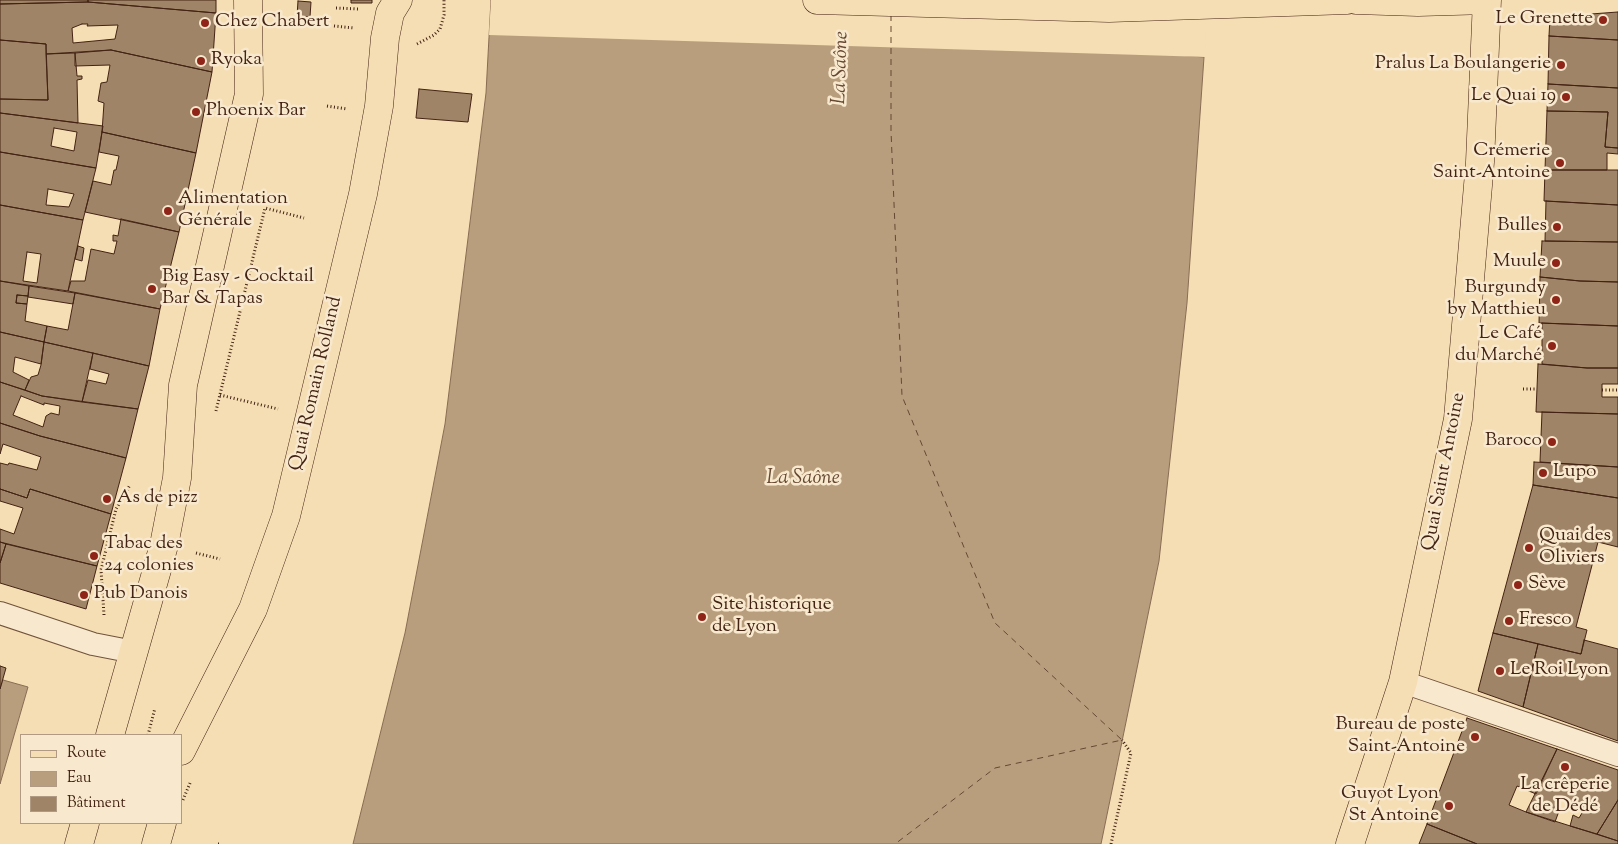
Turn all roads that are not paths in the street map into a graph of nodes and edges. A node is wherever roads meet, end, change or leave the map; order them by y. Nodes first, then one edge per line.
1 (248, 0) edge
2 (398, 0) edge
3 (817, 0) edge
4 (1347, 0) edge
5 (1356, 0) edge
6 (1487, 0) edge
7 (0, 613) edge
8 (134, 652) junction
9 (1403, 682) junction
10 (110, 734) edge
11 (182, 749) edge
12 (1618, 755) edge
13 (85, 824) edge
14 (162, 824) edge
15 (79, 844) edge
16 (156, 844) edge
17 (1350, 844) edge

1 - 8 main road
2 - 11 main road, Quai Romain Rolland
3 - 4 main road
5 - 6 main road
6 - 9 main road, Quai Saint Antoine
7 - 8 street
8 - 10 main road
9 - 12 street
9 - 17 main road, Quai Saint Antoine
13 - 15 main road
14 - 16 main road

